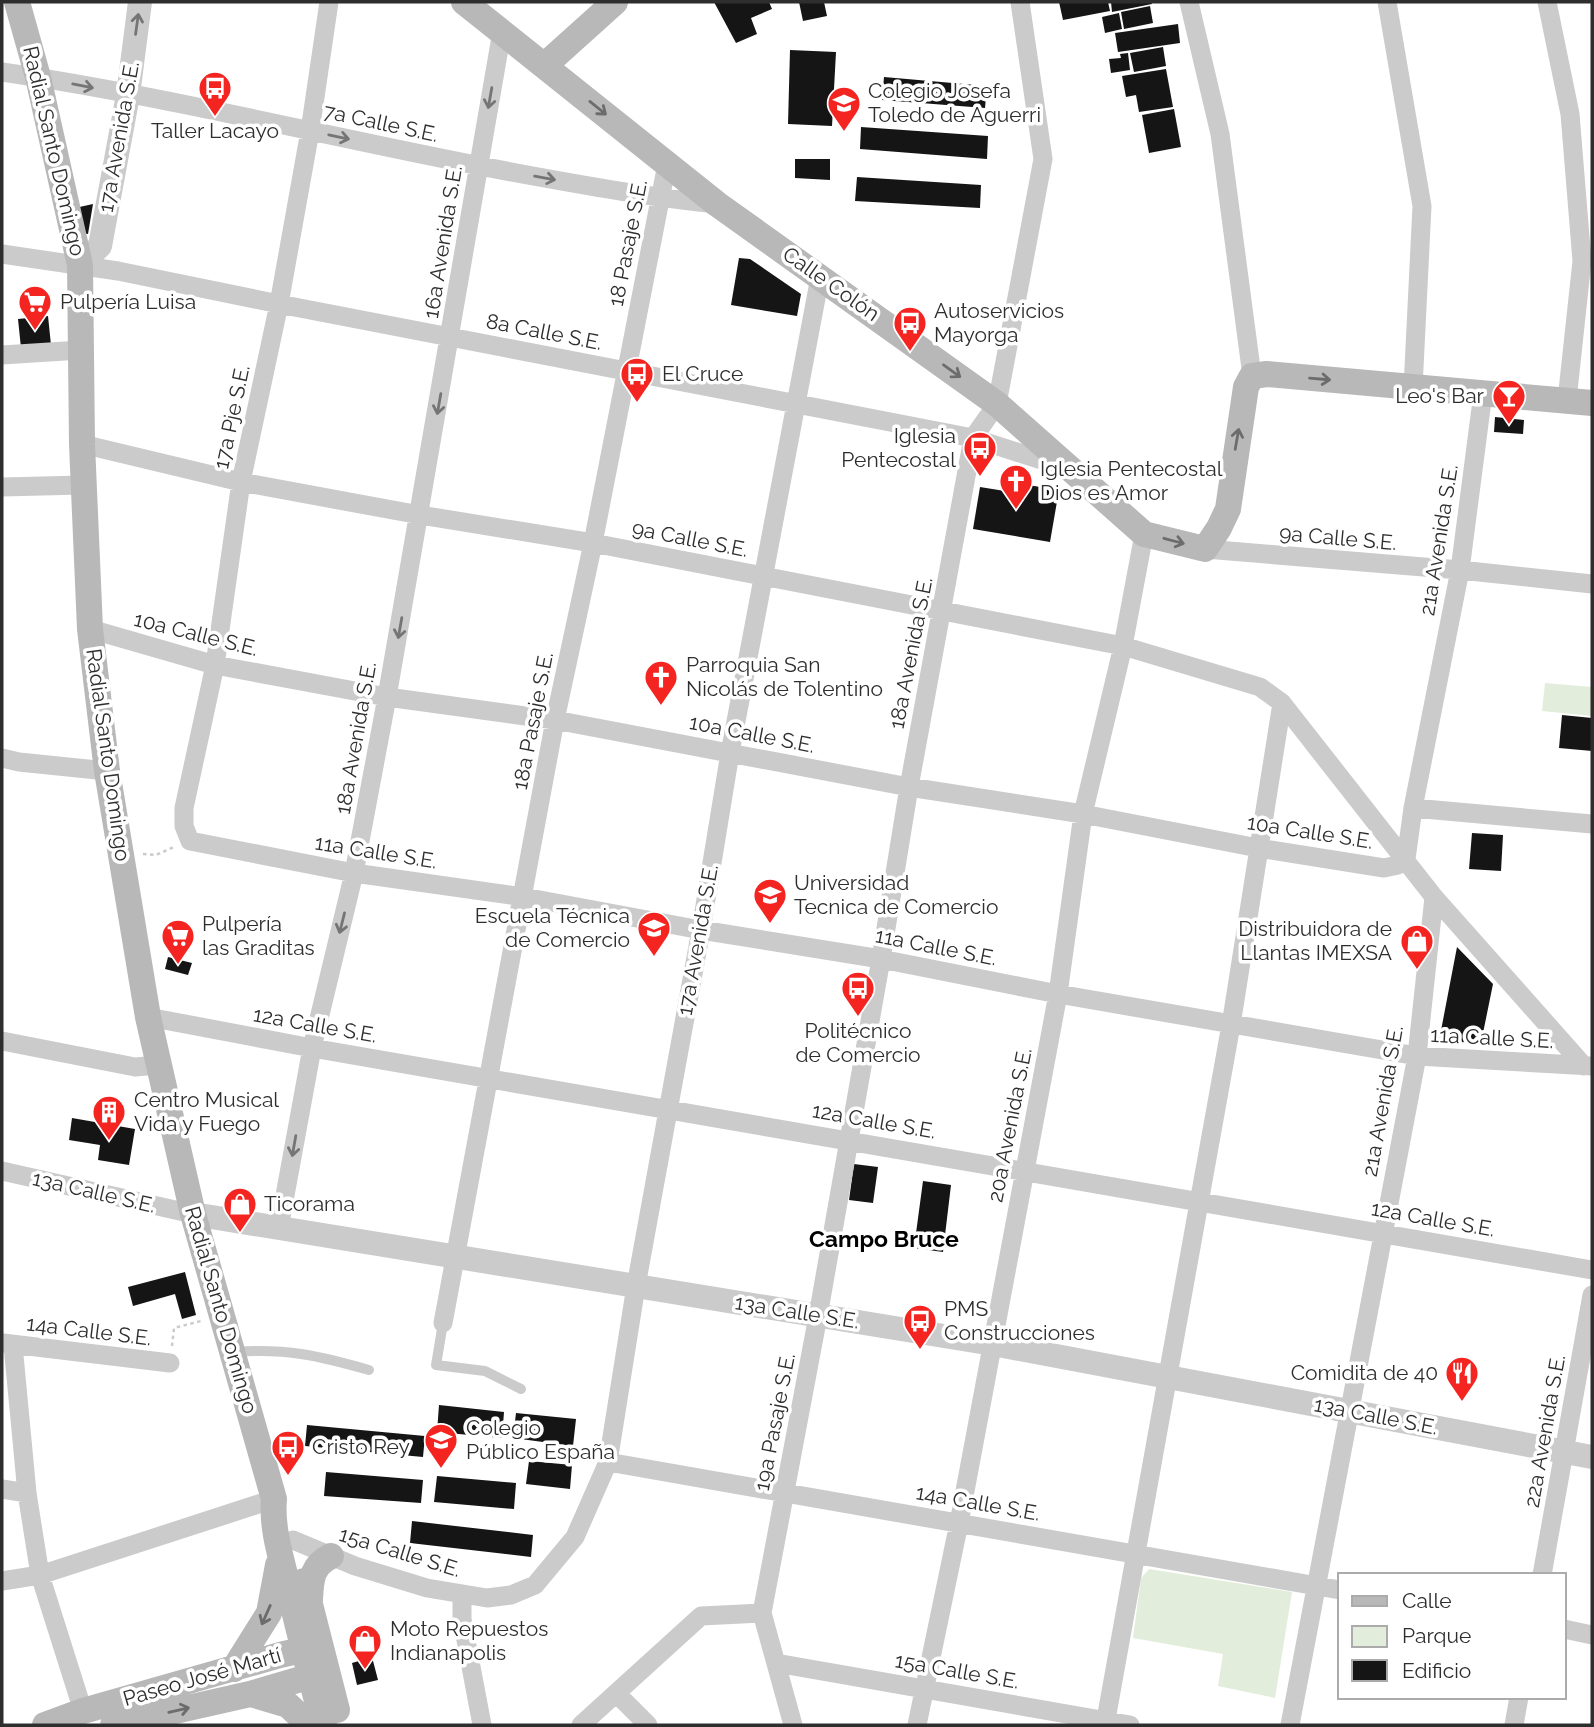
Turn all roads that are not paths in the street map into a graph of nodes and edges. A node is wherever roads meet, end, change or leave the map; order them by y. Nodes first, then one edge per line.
1 (17, 2) edge
2 (141, 2) edge
3 (329, 2) edge
4 (464, 2) edge
5 (615, 2) edge
6 (1020, 2) edge
7 (1189, 2) edge
8 (1387, 2) edge
9 (1547, 2) edge
10 (502, 31) junction
11 (545, 65) junction
12 (2, 72) edge
13 (38, 77) junction
14 (128, 95) junction
15 (310, 131) junction
16 (667, 164) junction
17 (478, 166) junction
18 (660, 199) junction
19 (717, 204) junction
20 (2, 254) edge
21 (80, 265) junction
22 (820, 277) junction
23 (279, 304) junction
24 (450, 337) junction
25 (81, 350) junction
26 (2, 355) edge
27 (626, 372) junction
28 (1252, 376) junction
29 (1413, 388) junction
30 (1483, 393) junction
31 (1580, 401) edge
32 (796, 404) junction
33 (997, 404) junction
34 (973, 439) junction
35 (82, 444) junction
36 (1074, 470) junction
37 (241, 482) junction
38 (83, 485) junction
39 (2, 487) edge
40 (420, 515) junction
41 (1144, 534) junction
42 (593, 543) junction
43 (1205, 550) junction
44 (1460, 570) junction
45 (765, 576) junction
46 (1592, 584) edge
47 (943, 611) junction
48 (90, 629) junction
49 (1123, 646) junction
50 (215, 665) junction
51 (387, 697) junction
52 (1282, 703) junction
53 (555, 720) junction
54 (730, 753) junction
55 (2, 758) edge
56 (107, 771) junction
57 (909, 787) junction
58 (1413, 808) junction
59 (1083, 814) junction
60 (1592, 824) edge
61 (190, 841) joint
62 (1258, 848) junction
63 (1406, 859) junction
64 (355, 873) junction
65 (524, 897) junction
66 (1434, 897) junction
67 (701, 930) junction
68 (881, 959) junction
69 (1058, 994) junction
70 (148, 1017) junction
71 (1231, 1025) junction
72 (2, 1041) edge
73 (312, 1048) junction
74 (1417, 1056) junction
75 (158, 1065) junction
76 (1588, 1066) edge
77 (489, 1079) junction
78 (668, 1110) junction
79 (849, 1140) junction
80 (2, 1171) edge
81 (1025, 1171) junction
82 (1198, 1201) junction
83 (193, 1214) junction
84 (279, 1228) junction
85 (1382, 1233) junction
86 (454, 1256) junction
87 (1592, 1270) edge
88 (636, 1286) junction
89 (1592, 1295) edge
90 (818, 1316) junction
91 (443, 1322) joint
92 (7, 1344) edge
93 (993, 1344) junction
94 (233, 1352) junction
95 (170, 1363) dead end
96 (369, 1370) dead end
97 (1167, 1377) junction
98 (521, 1389) dead end
99 (1348, 1411) junction
100 (1566, 1452) junction
101 (1592, 1457) edge
102 (608, 1462) junction
103 (2, 1489) edge
104 (27, 1493) junction
105 (784, 1493) junction
106 (274, 1499) junction
107 (959, 1523) junction
108 (287, 1547) junction
109 (1135, 1554) junction
110 (331, 1556) junction
111 (1542, 1573) edge
112 (40, 1576) junction
113 (2, 1581) edge
114 (535, 1584) joint
115 (1316, 1586) junction
116 (1338, 1590) edge
117 (462, 1595) junction
118 (310, 1600) junction
119 (762, 1613) junction
120 (1566, 1629) edge
121 (1592, 1634) edge
122 (312, 1648) junction
123 (776, 1663) junction
124 (234, 1669) junction
125 (318, 1674) junction
126 (924, 1688) junction
127 (250, 1694) junction
128 (617, 1694) junction
129 (1519, 1699) edge
130 (83, 1711) junction
131 (1105, 1723) edge
132 (45, 1725) edge
133 (113, 1725) edge
134 (309, 1725) edge
135 (324, 1725) edge
136 (340, 1725) edge
137 (482, 1725) edge
138 (581, 1725) edge
139 (648, 1725) edge
140 (793, 1725) edge
141 (917, 1725) edge
142 (1130, 1725) edge
143 (1290, 1725) edge
144 (1514, 1725) edge

1 - 13 main road, Radial Santo Domingo
14 -> 2 street, 17a Avenida S.E.
3 - 15 street, 17a Pje S.E.
4 - 10 main road, Calle Colón
5 - 11 main road
6 - 33 street
7 - 28 street
8 - 29 street
9 - 31 street
10 - 11 main road, Calle Colón
10 -> 17 street, 16a Avenida S.E.
11 -> 16 main road, Calle Colón
12 - 13 street, 7a Calle S.E.
13 -> 14 street, 7a Calle S.E.
13 - 21 main road, Radial Santo Domingo
14 - 15 street, 7a Calle S.E.
14 - 21 street, 17a Avenida S.E.
15 -> 17 street, 7a Calle S.E.
15 - 23 street, 17a Pje S.E.
16 - 18 street, 18 Pasaje S.E.
16 - 19 main road, Calle Colón
17 -> 18 street, 7a Calle S.E.
17 - 24 street, 16a Avenida S.E.
18 - 19 street, 7a Calle S.E.
18 - 27 street, 18 Pasaje S.E.
19 - 22 main road, Calle Colón
20 - 21 street, 8a Calle S.E.
21 - 23 street, 8a Calle S.E.
21 - 25 main road, Radial Santo Domingo
22 - 32 street, 17a Avenida S.E.
22 -> 33 main road, Calle Colón
23 - 24 street, 8a Calle S.E.
23 - 37 street, 17a Pje S.E.
24 - 27 street, 8a Calle S.E.
24 -> 40 street, 18a Avenida S.E.
25 - 26 street
25 - 35 main road, Radial Santo Domingo
27 - 32 street, 8a Calle S.E.
27 - 42 street, 18a Pasaje S.E.
28 -> 29 main road
43 -> 28 main road
29 - 30 main road
30 - 31 main road
30 - 44 street, 21a Avenida S.E.
32 - 34 street, 8a Calle S.E.
32 - 45 street, 17a Avenida S.E.
33 - 34 street, 18a Avenida S.E.
33 - 36 main road, Calle Colón
34 - 36 street, 8a Calle S.E.
34 - 47 street, 18a Avenida S.E.
35 - 37 street, 9a Calle S.E.
35 - 38 main road, Radial Santo Domingo
36 - 41 main road, Calle Colón
37 - 40 street, 9a Calle S.E.
37 - 50 street, 17a Pje S.E.
38 - 39 street
38 - 48 main road, Radial Santo Domingo
40 - 42 street, 9a Calle S.E.
40 -> 51 street, 18a Avenida S.E.
41 -> 43 main road, Calle Colón
41 - 49 street, 20a Avenida S.E.
42 - 45 street, 9a Calle S.E.
42 - 53 street, 18a Pasaje S.E.
43 - 44 street, 9a Calle S.E.
44 - 46 street, 9a Calle S.E.
44 - 58 street, 21a Avenida S.E.
45 - 47 street, 9a Calle S.E.
45 - 54 street, 17a Avenida S.E.
47 - 49 street, 9a Calle S.E.
47 - 57 street, 18a Avenida S.E.
48 - 50 street, 10a Calle S.E.
48 - 56 main road, Radial Santo Domingo
49 - 52 street, 9a Calle S.E.
49 - 59 street, 20a Avenida S.E.
50 - 51 street, 10a Calle S.E.
50 - 61 street, 17a Pje S.E.
51 - 53 street, 10a Calle S.E.
51 - 64 street, 18a Avenida S.E.
52 - 62 street
52 - 63 street, 9a Calle S.E.
53 - 54 street, 10a Calle S.E.
53 - 65 street, 18a Pasaje S.E.
54 - 57 street, 10a Calle S.E.
54 - 67 street, 17a Avenida S.E.
55 - 56 street
56 - 70 main road, Radial Santo Domingo
57 - 59 street, 10a Calle S.E.
57 - 68 street, 18a Avenida S.E.
58 - 60 street
58 - 63 street, 21a Avenida S.E.
59 - 62 street, 10a Calle S.E.
59 - 69 street, 20a Avenida S.E.
61 - 64 street, 11a Calle S.E.
62 - 63 street, 10a Calle S.E.
62 - 71 street
63 - 66 street, 9a Calle S.E.
64 - 65 street, 11a Calle S.E.
64 -> 73 street, 18a Avenida S.E.
65 - 67 street, 11a Calle S.E.
65 - 77 street, 18a Pasaje S.E.
66 - 74 street, 21a Avenida S.E.
66 - 76 street, 9a Calle S.E.
67 - 68 street, 11a Calle S.E.
67 - 78 street, 17a Avenida S.E.
68 - 69 street, 11a Calle S.E.
68 - 79 street, 19a Pasaje S.E.
69 - 71 street, 11a Calle S.E.
69 - 81 street, 20a Avenida S.E.
70 - 73 street, 12a Calle S.E.
70 - 75 main road, Radial Santo Domingo
71 - 74 street, 11a Calle S.E.
71 - 82 street
72 - 75 street
73 - 77 street, 12a Calle S.E.
73 -> 84 street, 18a Avenida S.E.
74 - 76 street, 11a Calle S.E.
74 - 85 street, 21a Avenida S.E.
75 - 83 main road, Radial Santo Domingo
77 - 78 street, 12a Calle S.E.
77 - 86 street
78 - 79 street, 12a Calle S.E.
78 - 88 street, 17a Avenida S.E.
79 - 81 street, 12a Calle S.E.
79 - 90 street, 19a Pasaje S.E.
80 - 83 street, 13a Calle S.E.
81 - 82 street, 12a Calle S.E.
81 - 93 street, 20a Avenida S.E.
82 - 85 street, 12a Calle S.E.
82 - 97 street
83 - 84 street, 13a Calle S.E.
83 - 94 main road, Radial Santo Domingo
84 - 86 street, 13a Calle S.E.
85 - 87 street, 12a Calle S.E.
85 - 99 street, 21a Avenida S.E.
86 - 88 street, 13a Calle S.E.
86 - 91 street
88 - 90 street, 13a Calle S.E.
88 - 102 street, 17a Avenida S.E.
89 - 100 street, 22a Avenida S.E.
90 - 93 street, 13a Calle S.E.
90 - 105 street, 19a Pasaje S.E.
91 - 98 lane
92 - 95 street, 14a Calle S.E.
92 - 104 street
93 - 97 street, 13a Calle S.E.
93 - 107 street, 20a Avenida S.E.
94 - 96 lane
94 - 106 main road, Radial Santo Domingo
97 - 99 street, 13a Calle S.E.
97 - 109 street
99 - 100 street, 13a Calle S.E.
99 - 115 street, 21a Avenida S.E.
100 - 101 street, 13a Calle S.E.
100 - 111 street, 22a Avenida S.E.
102 - 105 street, 14a Calle S.E.
102 - 114 street, 17a Avenida S.E.
103 - 104 street
104 - 112 street
105 - 107 street, 14a Calle S.E.
105 - 119 street, 19a Pasaje S.E.
106 - 108 main road, Radial Santo Domingo
106 - 112 street
107 - 109 street, 14a Calle S.E.
107 - 126 street, 20a Avenida S.E.
108 - 110 street, 15a Calle S.E.
108 - 118 main road, Radial Santo Domingo
108 - 122 main road, Radial Santo Domingo
108 -> 124 main road
109 - 115 street, 14a Calle S.E.
109 - 131 street
110 - 117 street, 15a Calle S.E.
110 - 118 main road
112 - 113 street
112 - 130 street
114 - 117 street, 15a Calle S.E.
115 - 116 street, 14a Calle S.E.
115 - 143 street, 21a Avenida S.E.
117 - 137 street
118 - 122 main road, Radial Santo Domingo
119 - 123 street, 19a Pasaje S.E.
119 - 128 street
120 - 121 street
122 - 124 main road, Paseo José Martí
122 - 125 main road, Radial Santo Domingo
123 - 126 street, 15a Calle S.E.
123 - 140 street, 19a Pasaje S.E.
124 - 130 main road, Paseo José Martí
125 - 127 main road, Paseo José Martí
125 - 135 main road, Radial Santo Domingo
125 - 136 main road, Radial Santo Domingo
126 - 131 street, 15a Calle S.E.
126 - 141 street, 20a Avenida S.E.
133 -> 127 main road, Paseo José Martí
127 - 134 main road
128 - 138 street
128 - 139 street
129 - 144 street
130 - 132 main road, Paseo José Martí
131 - 142 street, 15a Calle S.E.

